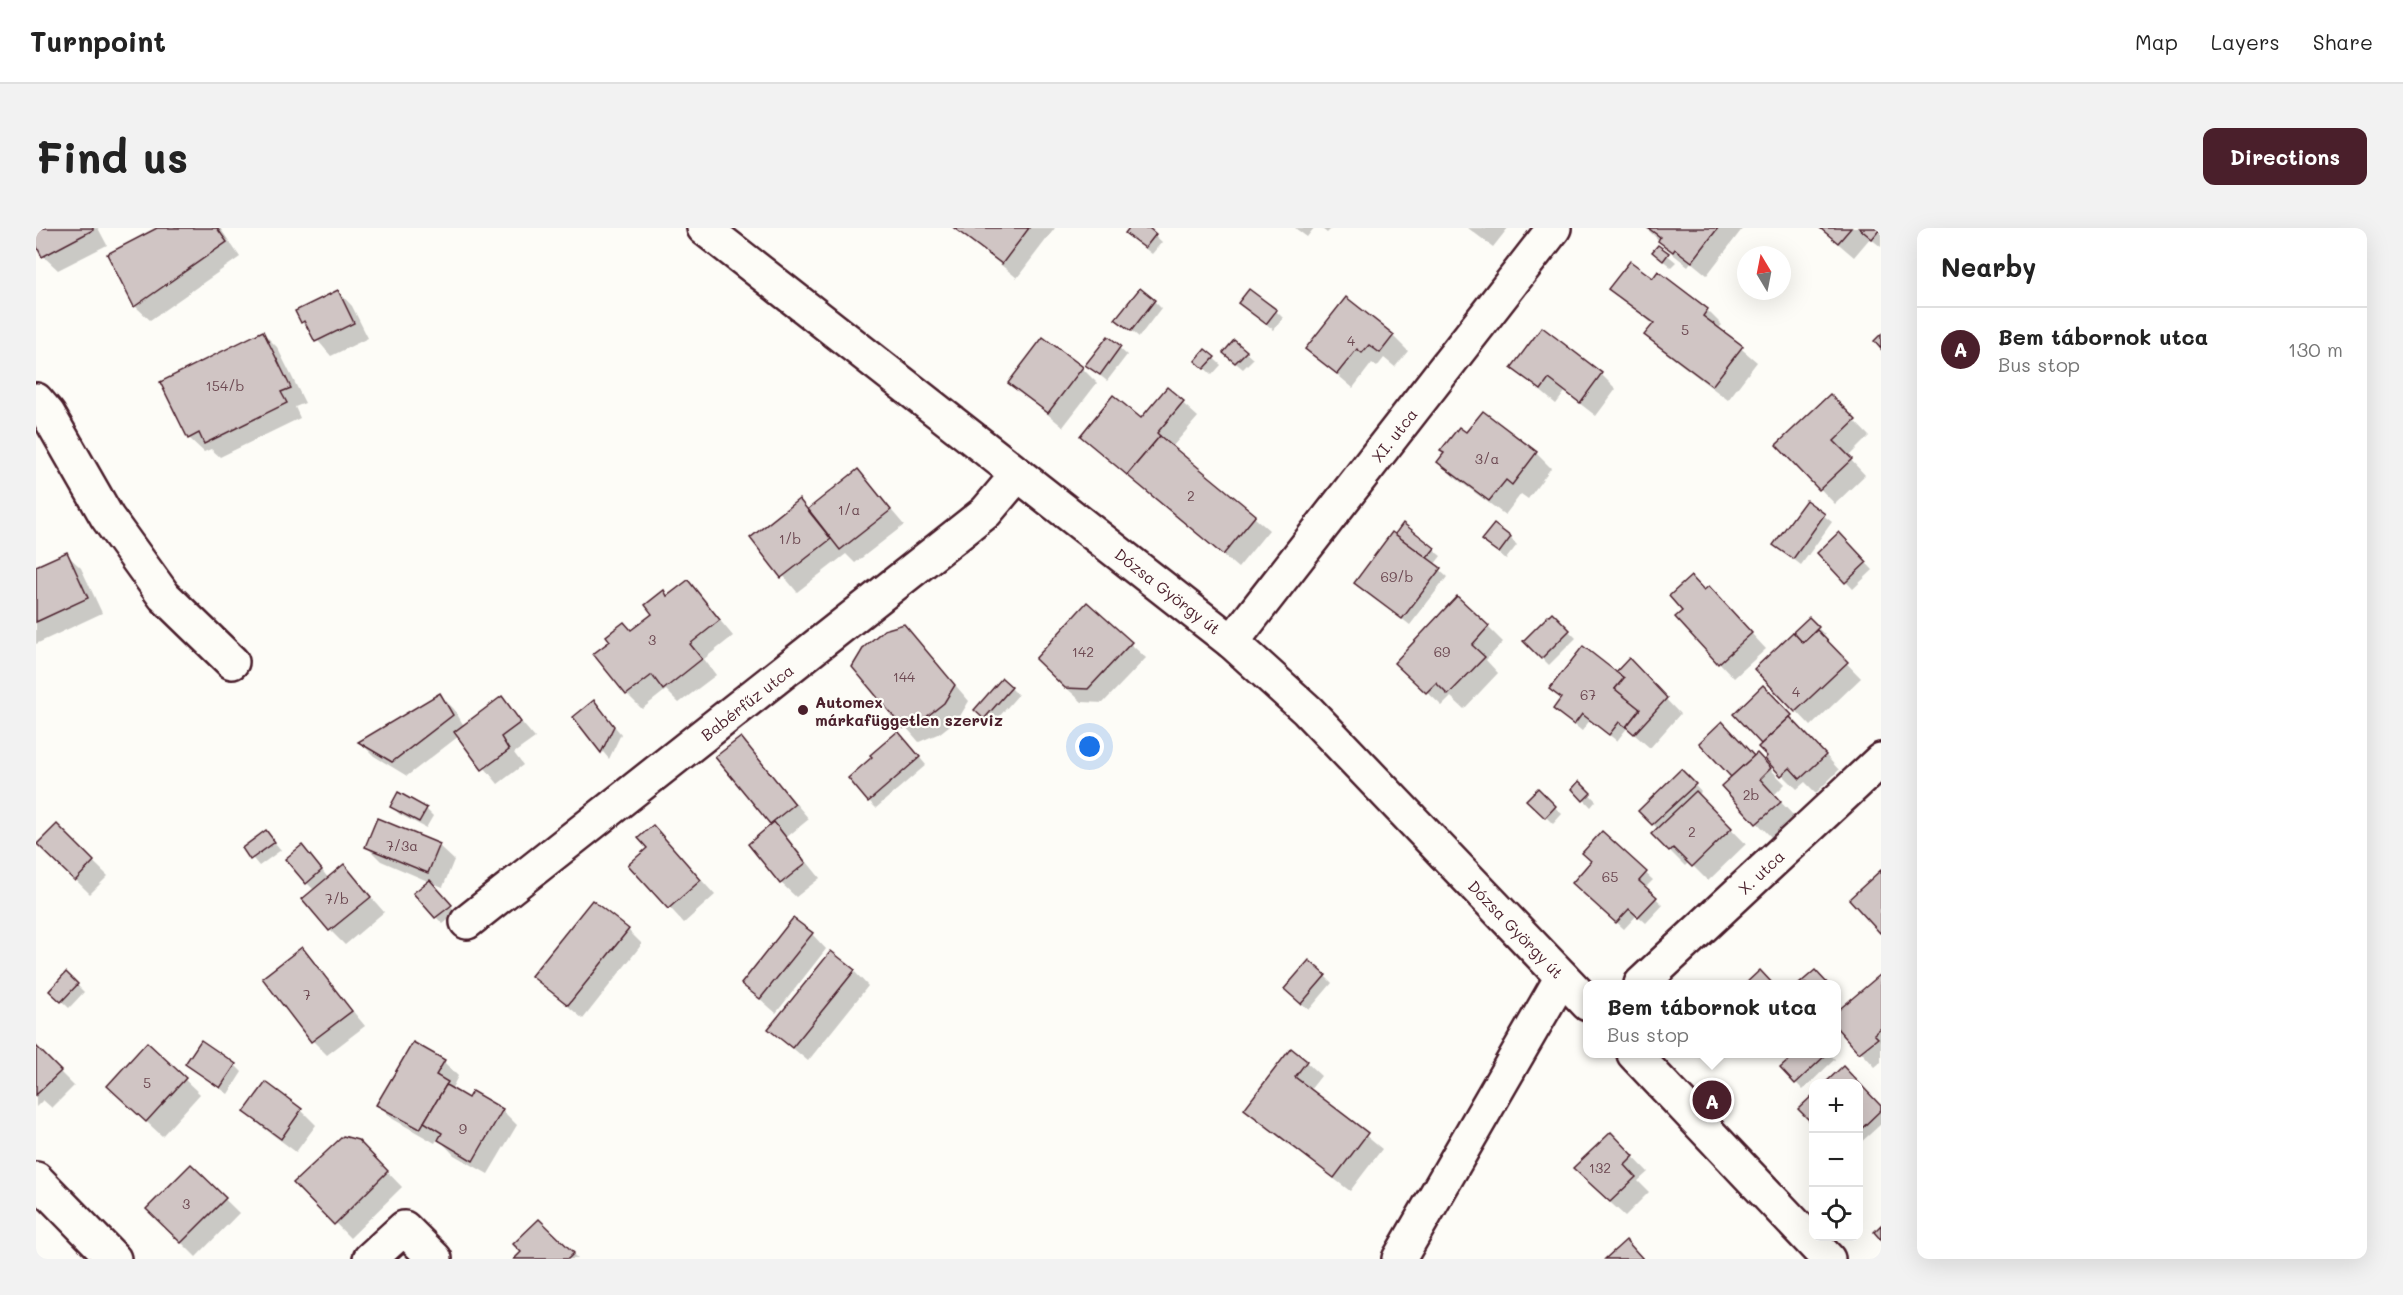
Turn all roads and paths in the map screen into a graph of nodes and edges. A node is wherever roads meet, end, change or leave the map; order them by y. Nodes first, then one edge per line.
1 (704, 228) edge
2 (1554, 228) edge
3 (36, 400) edge
4 (1018, 474) junction
5 (1232, 642) junction
6 (232, 662) dead end
7 (1881, 760) edge
8 (467, 922) dead end
9 (1562, 977) junction
10 (1645, 980) edge
11 (1583, 1000) edge
12 (1639, 1058) edge
13 (36, 1179) edge
14 (114, 1259) edge
15 (370, 1259) edge
16 (435, 1259) edge
17 (1399, 1259) edge
18 (1828, 1259) edge

1 - 4 street, Dózsa György út
2 - 5 street, XI. utca
3 - 6 street
4 - 5 street, Dózsa György út
4 - 8 street, Babérfűz utca
5 - 9 street, Dózsa György út
7 - 10 street, X. utca
9 - 11 street, Dózsa György út
9 - 17 street
12 - 18 street
13 - 14 street
15 - 16 street

